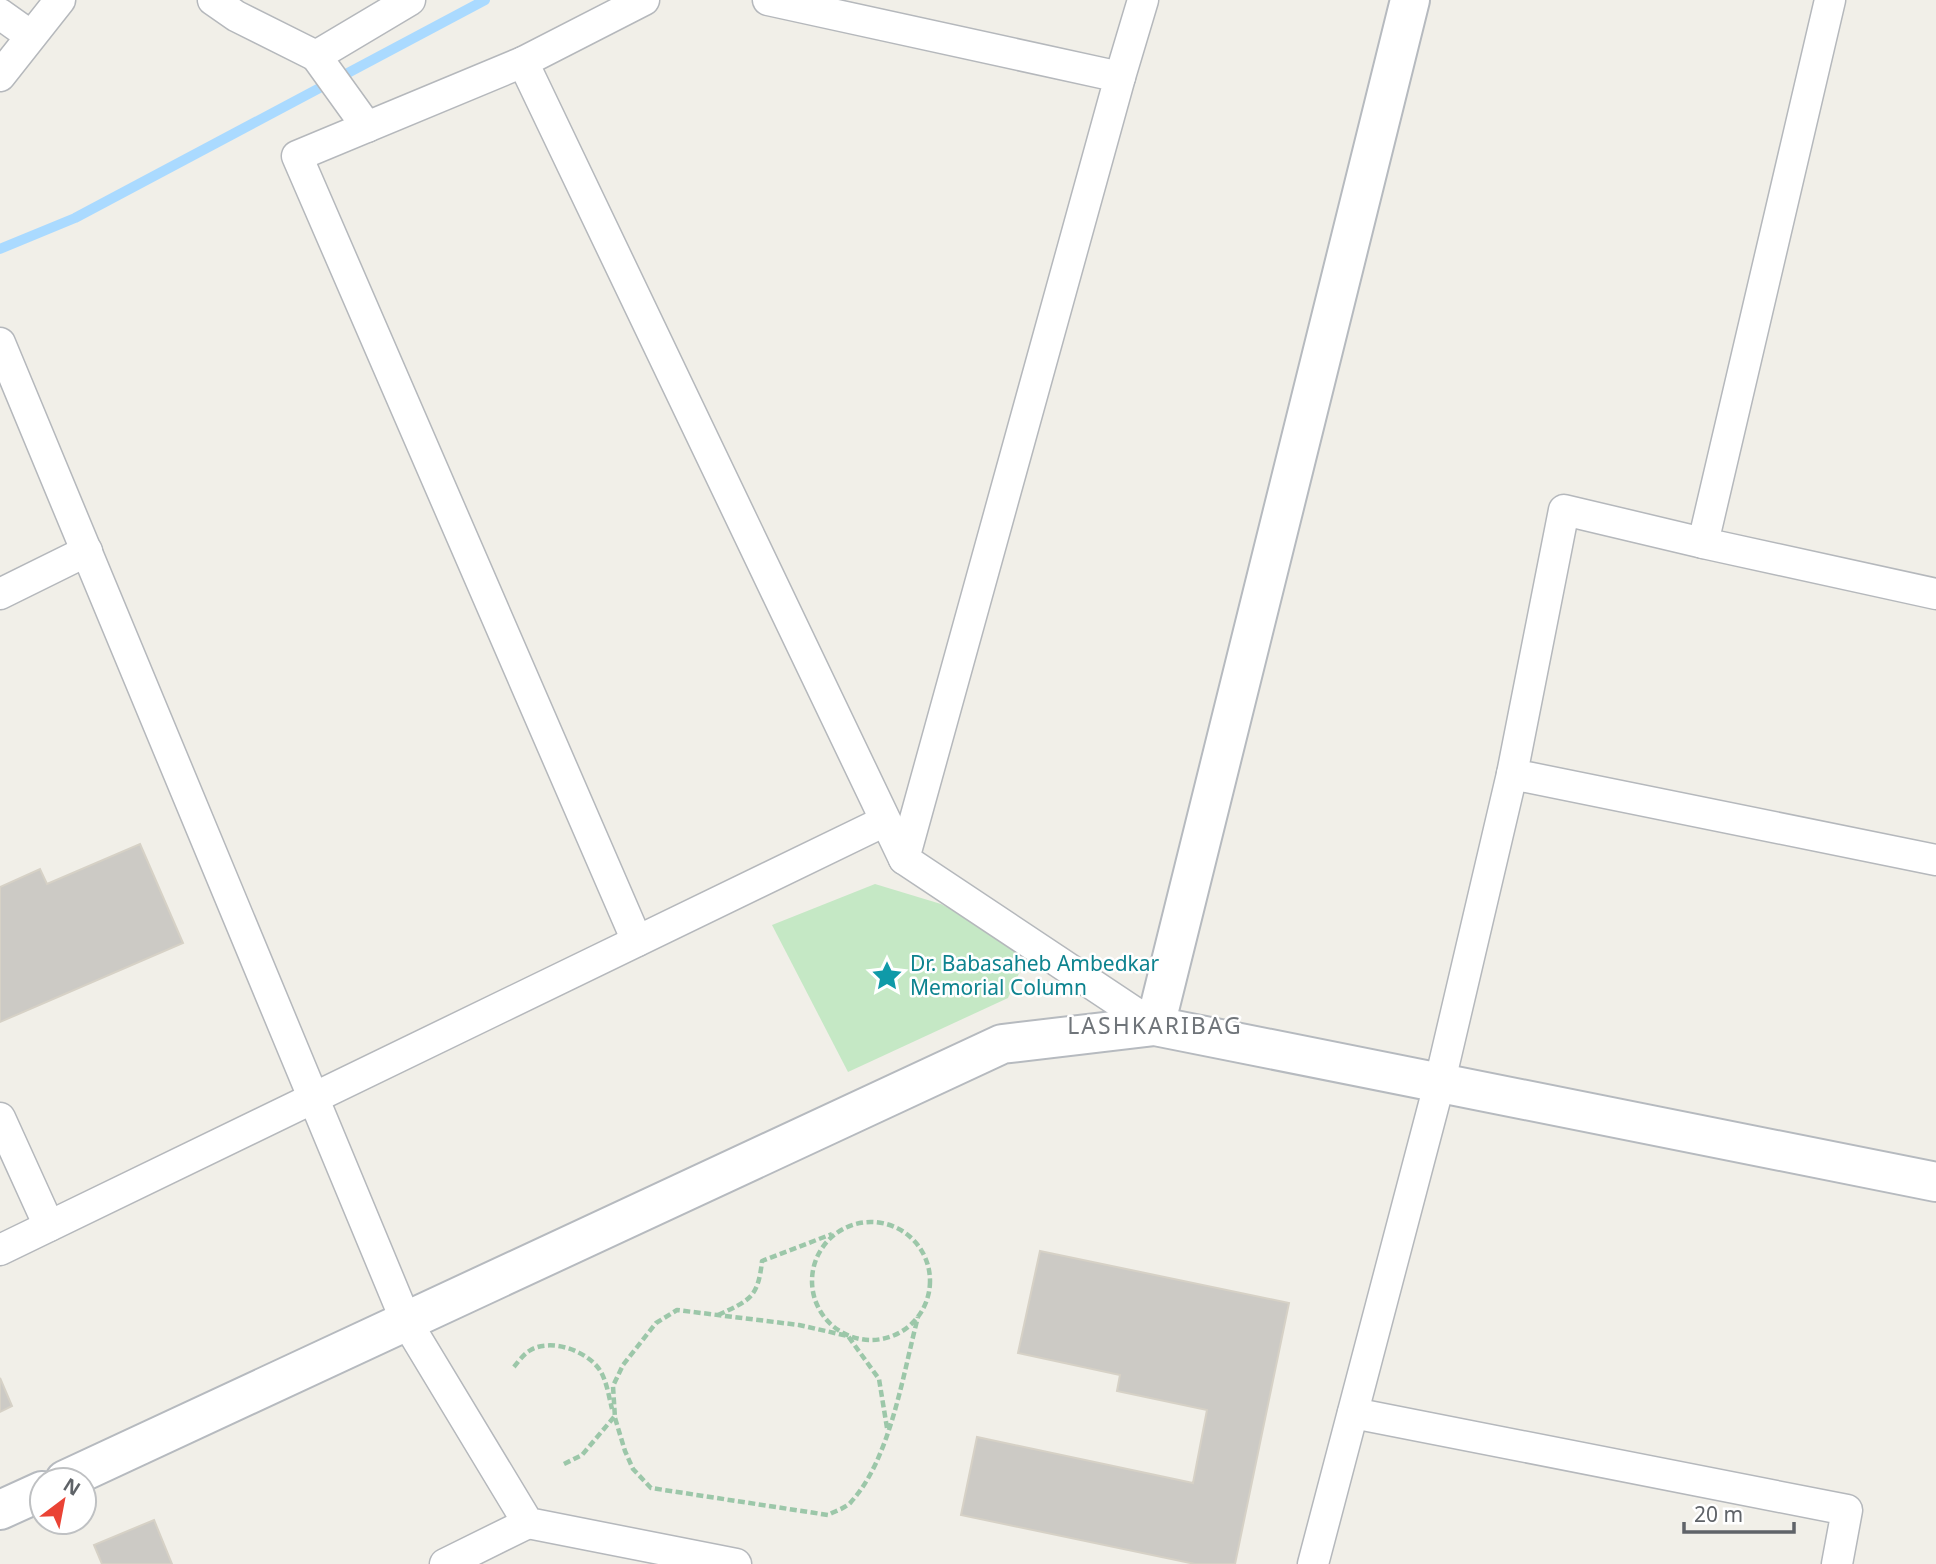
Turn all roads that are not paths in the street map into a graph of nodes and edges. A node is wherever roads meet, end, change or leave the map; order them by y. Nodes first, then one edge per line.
1 (60, 0) edge
2 (213, 0) edge
3 (410, 0) edge
4 (645, 0) edge
5 (768, 0) edge
6 (1143, 0) edge
7 (1410, 0) edge
8 (1830, 0) edge
9 (0, 14) edge
10 (31, 36) junction
11 (316, 56) junction
12 (523, 62) junction
13 (0, 76) edge
14 (1119, 77) junction
15 (367, 127) junction
16 (0, 344) edge
17 (1703, 543) junction
18 (87, 551) junction
19 (0, 594) edge
20 (1936, 594) edge
21 (1512, 774) junction
22 (885, 821) junction
23 (904, 859) junction
24 (1936, 860) edge
25 (637, 941) junction
26 (1155, 1026) junction
27 (1440, 1081) junction
28 (313, 1098) junction
29 (0, 1118) edge
30 (1936, 1182) edge
31 (50, 1226) junction
32 (0, 1251) edge
33 (407, 1321) junction
34 (1353, 1413) junction
35 (95, 1466) edge
36 (28, 1497) edge
37 (0, 1510) edge
38 (528, 1523) junction
39 (445, 1564) edge
40 (736, 1564) edge
41 (1313, 1564) edge
42 (1837, 1564) edge

1 - 10 street
2 - 11 street
3 - 11 street
4 - 12 street
5 - 14 street
6 - 14 street
7 - 26 street
8 - 17 street
9 - 10 street
10 - 13 street
11 - 15 street
12 - 15 street
12 - 22 street
14 - 23 street
15 - 25 street
16 - 18 street
17 - 20 street
17 - 21 street
18 - 19 street
18 - 28 street
21 - 24 street
21 - 27 street
22 - 23 street
22 - 25 street
23 - 26 street
25 - 28 street
26 - 27 street
26 - 33 street
27 - 30 street
27 - 34 street
28 - 31 street
28 - 33 street
29 - 31 street
31 - 32 street
33 - 35 street
33 - 38 street
34 - 41 street
34 - 42 street
36 - 37 street
38 - 39 street
38 - 40 street

